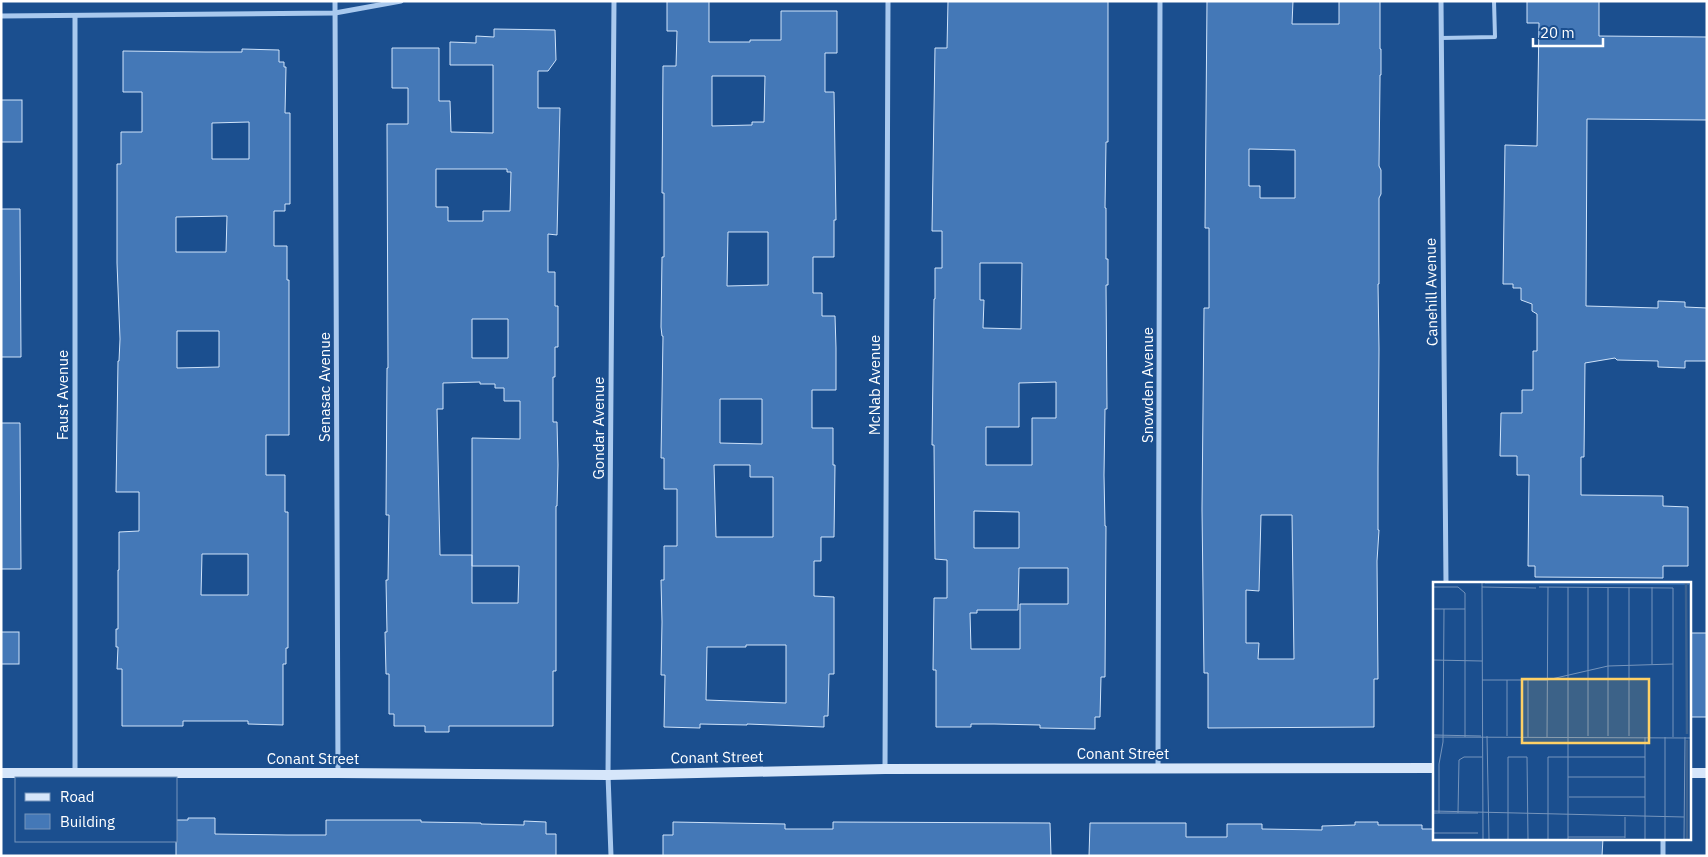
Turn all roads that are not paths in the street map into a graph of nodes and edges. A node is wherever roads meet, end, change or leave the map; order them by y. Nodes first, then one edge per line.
1 (335, 1) edge
2 (401, 1) edge
3 (614, 1) edge
4 (888, 1) edge
5 (1160, 1) edge
6 (1441, 1) edge
7 (1494, 1) edge
8 (335, 13) junction
9 (1, 16) edge
10 (75, 16) junction
11 (1441, 38) junction
12 (1446, 582) edge
13 (1158, 768) junction
14 (1433, 768) edge
15 (885, 769) junction
16 (1, 773) edge
17 (75, 773) junction
18 (338, 773) junction
19 (1690, 773) edge
20 (1707, 773) edge
21 (608, 775) junction
22 (1663, 840) edge
23 (611, 856) edge
24 (1663, 856) edge

1 - 8 street, Senasac Avenue
2 - 8 street
3 - 21 street, Gondar Avenue
4 - 15 street, McNab Avenue
5 - 13 street, Snowden Avenue
6 - 11 street, Canehill Avenue
7 - 11 lane
8 - 10 street
8 - 18 street, Senasac Avenue
9 - 10 street
10 - 17 street, Faust Avenue
11 - 12 street, Canehill Avenue
13 - 14 street, Conant Street
13 - 15 street, Conant Street
15 - 21 street, Conant Street
16 - 17 street, Conant Street
17 - 18 street, Conant Street
18 - 21 street, Conant Street
19 - 20 street
21 - 23 street, Gondar Avenue
22 - 24 street

